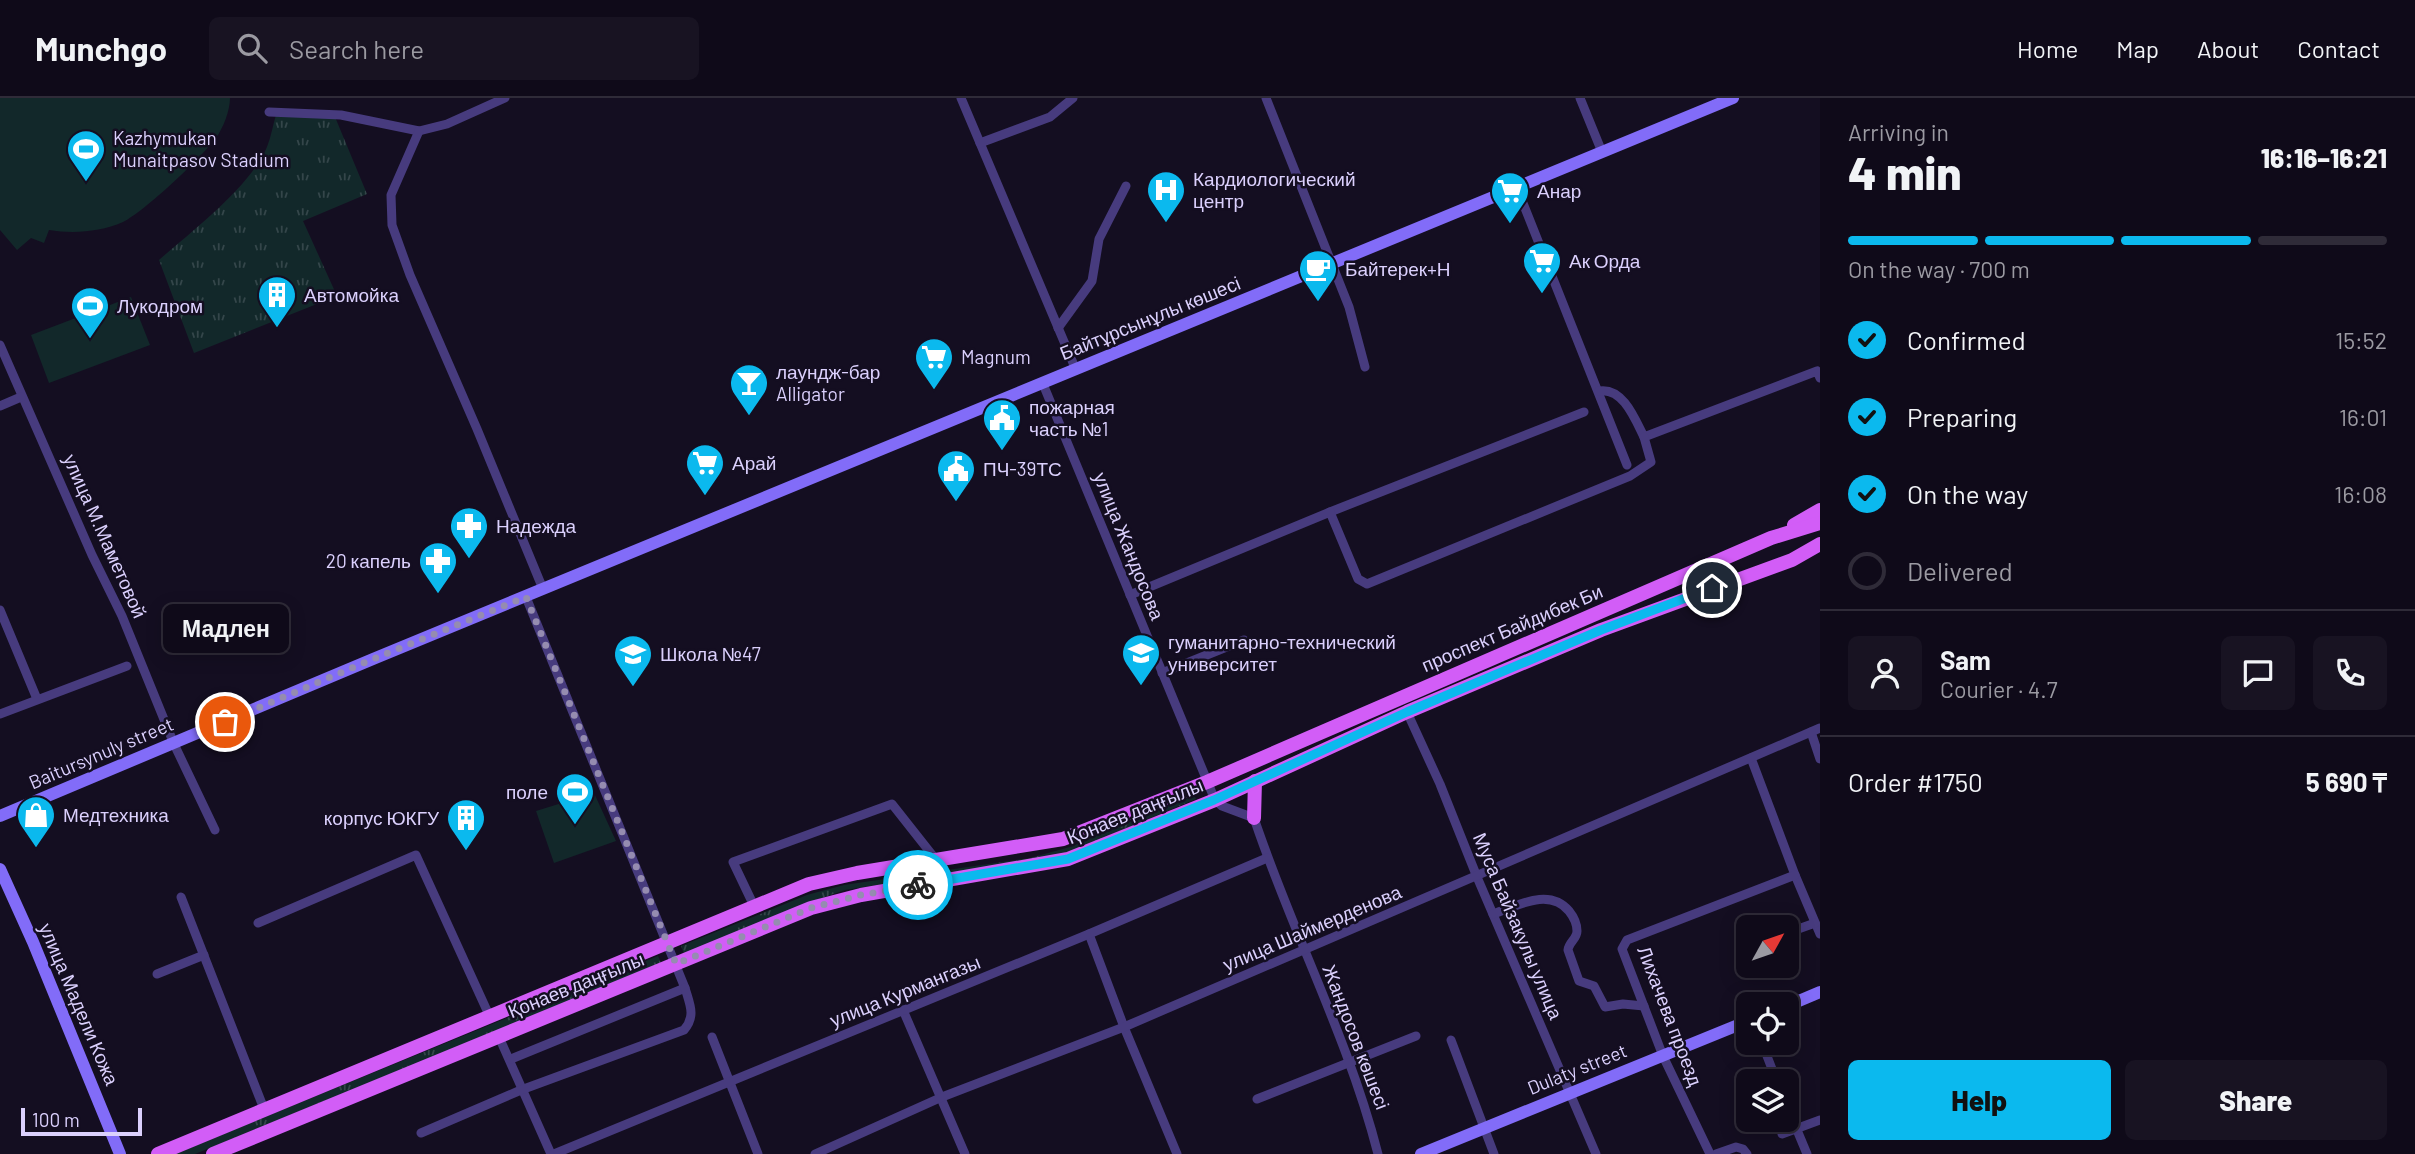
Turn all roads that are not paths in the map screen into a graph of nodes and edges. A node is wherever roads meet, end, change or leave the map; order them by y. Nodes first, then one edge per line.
1 (505, 98) edge
2 (961, 98) edge
3 (1073, 98) edge
4 (1266, 98) edge
5 (1580, 98) edge
6 (1733, 98) edge
7 (269, 112) dead end
8 (419, 131) junction
9 (980, 143) junction
10 (1602, 152) junction
11 (1126, 186) dead end
12 (1517, 188) junction
13 (1332, 264) junction
14 (1058, 328) junction
15 (0, 345) edge
16 (1365, 367) dead end
17 (1076, 370) junction
18 (1819, 374) edge
19 (1043, 384) junction
20 (1602, 390) junction
21 (21, 397) junction
22 (0, 406) edge
23 (1584, 412) dead end
24 (1644, 437) junction
25 (1627, 465) dead end
26 (1820, 510) edge
27 (1330, 512) junction
28 (1820, 523) edge
29 (1771, 538) junction
30 (1820, 544) edge
31 (1820, 551) edge
32 (1792, 560) junction
33 (543, 589) junction
34 (1130, 595) junction
35 (526, 597) junction
36 (0, 610) edge
37 (1244, 640) dead end
38 (127, 666) dead end
39 (1162, 673) junction
40 (37, 699) junction
41 (1407, 712) junction
42 (0, 715) edge
43 (1816, 730) edge
44 (174, 744) junction
45 (1751, 758) junction
46 (1820, 759) edge
47 (1222, 775) joint
48 (1255, 781) junction
49 (1207, 782) junction
50 (1214, 800) junction
51 (0, 816) edge
52 (1254, 818) junction
53 (215, 830) dead end
54 (1268, 858) junction
55 (937, 861) junction
56 (0, 869) edge
57 (1794, 875) junction
58 (1477, 877) junction
59 (181, 897) dead end
60 (754, 906) junction
61 (1493, 914) junction
62 (258, 923) dead end
63 (1815, 923) junction
64 (1799, 929) edge
65 (1089, 934) junction
66 (1820, 934) edge
67 (666, 942) junction
68 (1304, 950) junction
69 (204, 955) junction
70 (676, 964) junction
71 (157, 974) dead end
72 (685, 988) junction
73 (1820, 992) edge
74 (1799, 1001) edge
75 (1644, 1006) junction
76 (902, 1010) junction
77 (489, 1015) junction
78 (1736, 1026) edge
79 (1124, 1027) junction
80 (1416, 1036) dead end
81 (499, 1037) junction
82 (712, 1037) dead end
83 (1451, 1040) dead end
84 (1663, 1056) junction
85 (510, 1059) junction
86 (1350, 1061) junction
87 (730, 1083) junction
88 (521, 1090) junction
89 (1569, 1092) junction
90 (942, 1097) junction
91 (1256, 1099) dead end
92 (264, 1110) junction
93 (1820, 1120) edge
94 (1483, 1128) junction
95 (1799, 1128) edge
96 (1788, 1132) edge
97 (1797, 1132) edge
98 (421, 1133) dead end
99 (1782, 1134) dead end
100 (161, 1153) edge
101 (120, 1154) edge
102 (213, 1154) edge
103 (553, 1154) edge
104 (758, 1154) edge
105 (815, 1154) edge
106 (964, 1154) edge
107 (1177, 1154) edge
108 (1378, 1154) edge
109 (1421, 1154) edge
110 (1494, 1154) edge
111 (1596, 1154) edge
112 (1710, 1154) edge
113 (1716, 1154) edge
114 (1746, 1154) edge
115 (1807, 1154) edge

1 - 8 street
2 - 9 street
3 - 9 street
4 - 13 street
5 - 10 street
6 - 10 main road, Байтұрсынұлы көшесі
7 - 8 street
8 - 33 street
9 - 14 street
10 - 12 main road, Байтұрсынұлы көшесі
11 - 14 street
12 - 13 main road, Байтұрсынұлы көшесі
12 - 20 street
13 - 16 street
13 - 17 main road, Байтұрсынұлы көшесі
14 - 17 street
15 - 21 street, улица М.Маметовой
17 - 19 main road, Байтұрсынұлы көшесі
18 - 24 street
19 - 33 main road, Байтұрсынұлы көшесі
19 - 34 street, улица Жандосова
20 - 24 street
20 - 25 street
21 - 22 street
21 - 44 street, улица М.Маметовой
23 - 27 street
24 - 27 street
26 - 29 main road
27 - 34 street
28 - 29 main road, проспект Байдибек Би
29 - 47 main road, проспект Байдибек Би
30 - 32 main road, Қонаев даңғылы
31 - 32 main road
32 - 41 main road, Қонаев даңғылы
33 - 35 main road, Baitursynuly street
34 - 39 street, улица Жандосова
35 - 44 main road, Baitursynuly street
35 - 67 street
36 - 40 street
37 - 39 street
38 - 40 street
39 - 49 street, улица Жандосова
40 - 42 street
41 - 48 main road, Қонаев даңғылы
41 - 58 street, Муса Байзакулы улица
43 - 45 street, улица Шаймерденова
43 - 46 street
44 - 51 main road, Baitursynuly street
44 - 53 street, улица М.Маметовой
45 - 57 street
45 - 58 street, улица Шаймерденова
47 - 49 main road, Қонаев даңғылы
48 - 50 main road, Қонаев даңғылы
48 - 52 main road
49 - 50 street, улица Жандосова
49 - 55 main road, Қонаев даңғылы
50 - 52 street
50 - 70 main road, Қонаев даңғылы
52 - 54 street, Жандосов көшесі
54 - 65 street, улица Курмангазы
54 - 68 street, Жандосов көшесі
55 - 60 main road, Қонаев даңғылы
55 - 60 street
56 - 101 main road, улица Мадели Кожа
57 - 63 street
57 - 75 street, Лихачева проезд
58 - 61 street, Муса Байзакулы улица
58 - 68 street, улица Шаймерденова
59 - 69 street
60 - 67 main road, Қонаев даңғылы
61 - 75 street
61 - 89 street, Муса Байзакулы улица
62 - 77 street
63 - 64 street
63 - 66 street
65 - 76 street, улица Курмангазы
65 - 79 street
67 - 70 street
67 - 77 main road, Қонаев даңғылы
68 - 79 street, улица Шаймерденова
68 - 86 street, Жандосов көшесі
69 - 71 street
69 - 92 street
70 - 72 street
70 - 81 main road, Қонаев даңғылы
72 - 85 street
72 - 88 street
73 - 74 main road
75 - 84 street, Лихачева проезд
76 - 87 street, улица Курмангазы
76 - 90 street
77 - 92 main road, Қонаев даңғылы
78 - 84 main road, Dulaty street
79 - 90 street, улица Шаймерденова
79 - 107 street
80 - 86 street
81 - 85 street
81 - 102 main road, Қонаев даңғылы
82 - 87 street
83 - 94 street
84 - 89 main road, Dulaty street
84 - 112 street, Лихачева проезд
85 - 88 street
86 - 91 street
86 - 108 street, Жандосов көшесі
87 - 103 street, улица Курмангазы
87 - 104 street
88 - 98 street
88 - 103 street
89 - 94 main road, Dulaty street
89 - 111 street, Муса Байзакулы улица
90 - 105 street, улица Шаймерденова
90 - 106 street
92 - 100 main road, Қонаев даңғылы
93 - 95 street
94 - 109 main road, Dulaty street
94 - 110 street
96 - 99 street
97 - 115 street
113 - 114 street

